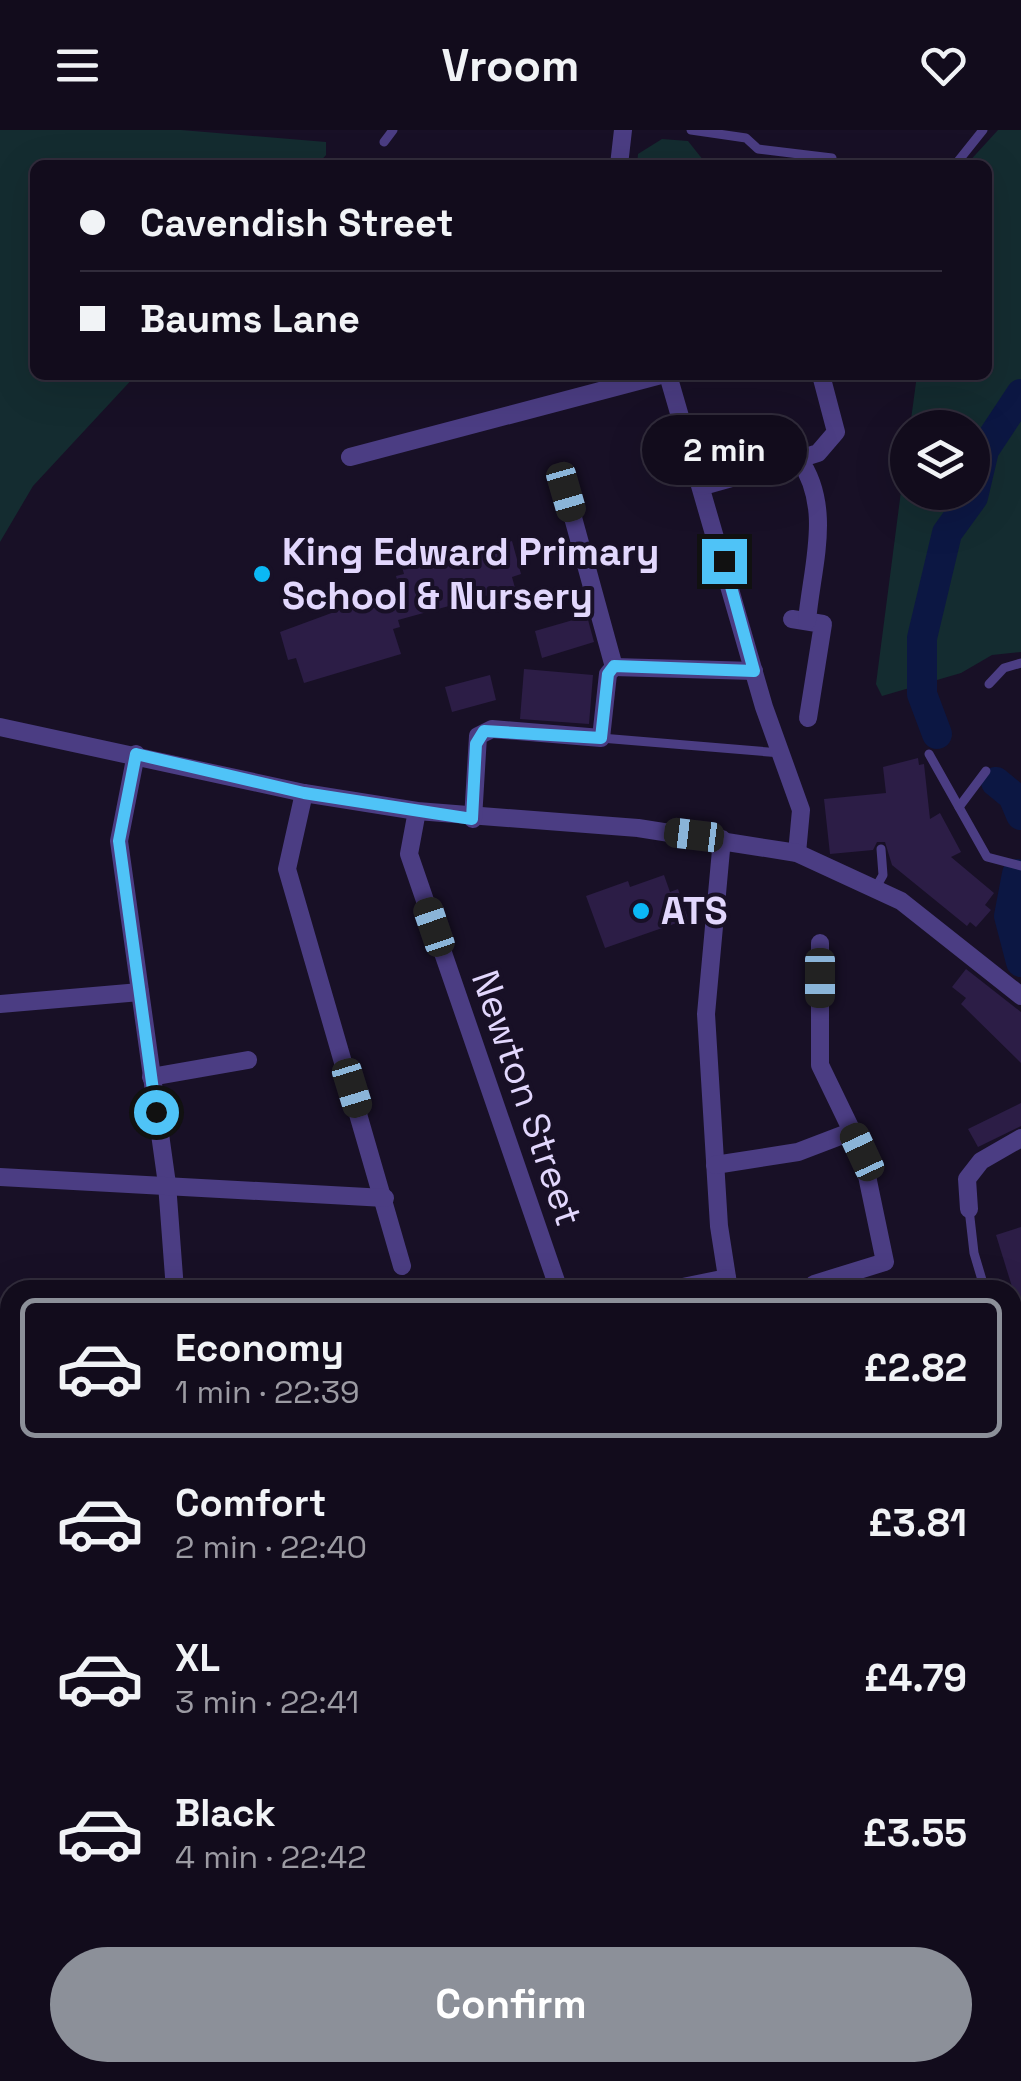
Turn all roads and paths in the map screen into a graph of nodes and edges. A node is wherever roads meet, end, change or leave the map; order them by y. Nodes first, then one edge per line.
1 (393, 130) edge
2 (623, 130) edge
3 (690, 130) edge
4 (984, 130) edge
5 (384, 142) dead end
6 (832, 158) dead end
7 (620, 160) edge
8 (959, 160) edge
9 (645, 380) edge
10 (666, 380) edge
11 (822, 380) edge
12 (350, 457) dead end
13 (799, 459) junction
14 (703, 486) junction
15 (566, 492) dead end
16 (1021, 663) edge
17 (614, 666) junction
18 (754, 671) junction
19 (989, 684) dead end
20 (808, 718) dead end
21 (0, 726) edge
22 (601, 738) junction
23 (780, 753) junction
24 (136, 754) junction
25 (929, 754) dead end
26 (986, 771) dead end
27 (304, 793) junction
28 (959, 807) junction
29 (417, 811) junction
30 (472, 819) junction
31 (722, 839) junction
32 (881, 850) dead end
33 (798, 853) junction
34 (1021, 866) edge
35 (875, 889) junction
36 (820, 943) dead end
37 (140, 992) junction
38 (1021, 996) edge
39 (0, 1004) edge
40 (248, 1060) dead end
41 (151, 1077) junction
42 (852, 1131) junction
43 (1021, 1138) edge
44 (715, 1165) junction
45 (0, 1176) edge
46 (167, 1184) junction
47 (385, 1198) junction
48 (969, 1209) joint
49 (402, 1266) dead end
50 (174, 1280) edge
51 (556, 1280) edge
52 (728, 1280) edge
53 (827, 1280) edge
54 (982, 1280) edge

1 - 5 lane
2 - 7 street
3 - 6 lane
4 - 8 lane
9 - 12 street
10 - 14 street
11 - 13 street
13 - 14 street
13 - 20 street
14 - 18 street
15 - 17 street
16 - 19 lane
17 - 18 street
17 - 22 street
18 - 23 street
21 - 24 street
22 - 23 lane
22 - 30 street
23 - 33 street
24 - 27 street
24 - 37 street
25 - 28 lane
26 - 28 lane
27 - 29 street
27 - 47 street
28 - 34 lane
29 - 30 street
29 - 51 street, Newton Street
30 - 31 street
31 - 33 street
31 - 44 street
32 - 35 lane
33 - 35 street
35 - 38 street
36 - 42 street
37 - 39 street
37 - 41 street
40 - 41 street
41 - 46 street
42 - 44 street
42 - 53 street
43 - 48 street
44 - 52 street
45 - 46 street
46 - 47 street
46 - 50 street
47 - 49 street
48 - 54 lane

